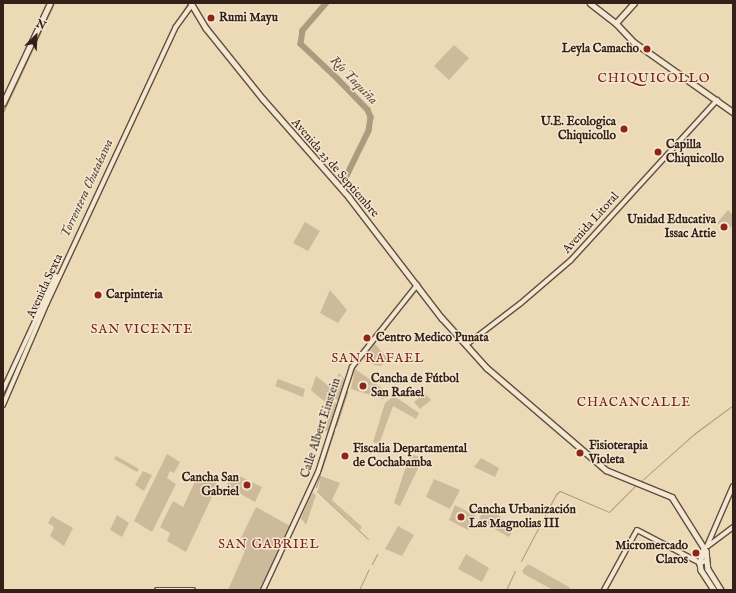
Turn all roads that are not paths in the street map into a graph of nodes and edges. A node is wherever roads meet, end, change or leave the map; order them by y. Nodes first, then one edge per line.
1 (50, 3) edge
2 (590, 3) edge
3 (634, 3) edge
4 (192, 4) edge
5 (616, 23) junction
6 (717, 100) junction
7 (3, 102) edge
8 (733, 112) edge
9 (58, 277) junction
10 (418, 285) junction
11 (466, 345) junction
12 (3, 390) edge
13 (3, 404) edge
14 (733, 486) edge
15 (733, 527) edge
16 (706, 548) junction
17 (706, 561) junction
18 (700, 563) junction
19 (157, 590) edge
20 (193, 590) edge
21 (263, 590) edge
22 (604, 590) edge
23 (714, 590) edge
24 (721, 590) edge

1 - 7 main road
2 - 5 main road
3 - 5 main road
4 - 9 street, Avenida Sexta
4 - 10 main road, Avenida 23 de Septiembre
5 - 6 main road
6 - 8 main road
6 - 11 street, Avenida Litoral
9 - 12 street, Avenida Sexta
9 - 13 street, Avenida Sexta
10 - 11 main road, Avenida 23 de Septiembre
10 - 21 street, Calle Albert Einstein
11 - 16 main road, Avenida 23 de Septiembre
14 - 16 street
15 - 16 street
16 - 17 main road
16 - 18 main road
17 - 18 street
17 - 24 main road
18 - 22 street
18 - 23 main road
19 - 20 main road

